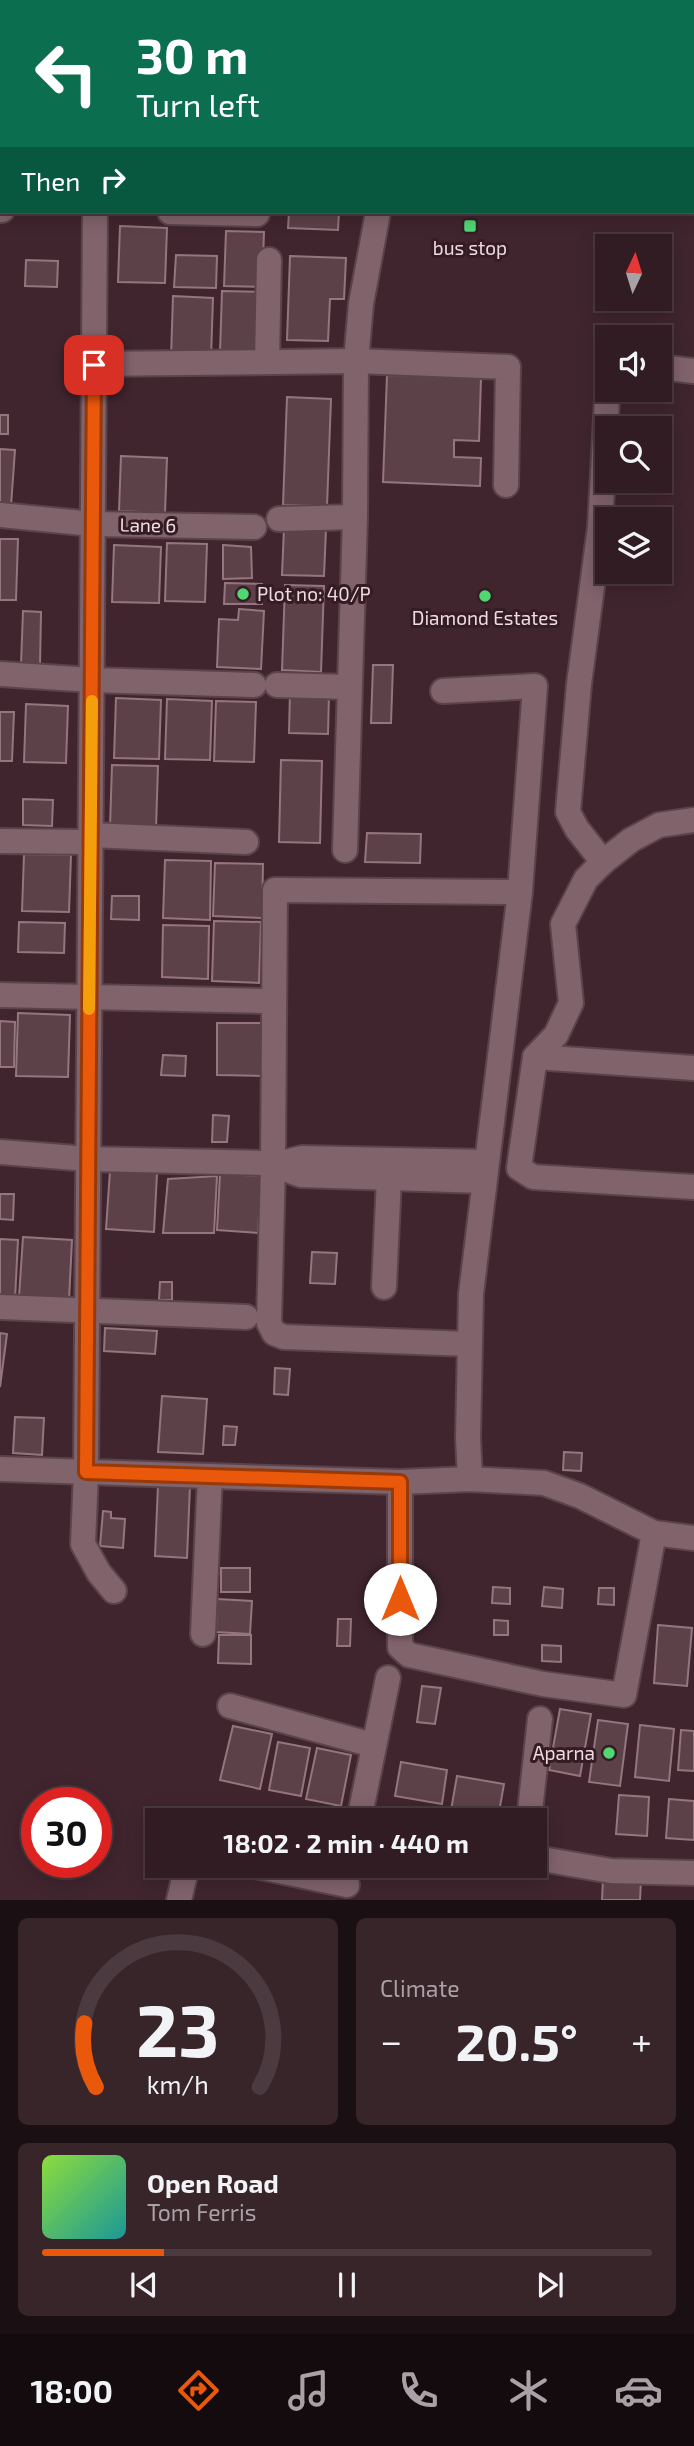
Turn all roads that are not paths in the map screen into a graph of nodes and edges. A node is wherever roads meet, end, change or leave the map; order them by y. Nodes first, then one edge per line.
1 (95, 214) edge
2 (378, 214) edge
3 (269, 260) dead end
4 (356, 361) junction
5 (272, 362) junction
6 (94, 365) junction
7 (672, 368) edge
8 (694, 371) edge
9 (607, 402) edge
10 (506, 485) dead end
11 (0, 515) edge
12 (355, 517) junction
13 (279, 519) dead end
14 (93, 524) junction
15 (254, 527) dead end
16 (0, 674) edge
17 (92, 680) junction
18 (349, 687) junction
19 (443, 691) dead end
20 (694, 820) edge
21 (91, 838) junction
22 (0, 841) edge
23 (246, 842) dead end
24 (345, 850) dead end
25 (603, 862) junction
26 (520, 892) junction
27 (0, 996) edge
28 (89, 997) junction
29 (262, 1001) dead end
30 (535, 1057) junction
31 (694, 1068) edge
32 (0, 1152) edge
33 (88, 1159) junction
34 (268, 1164) junction
35 (485, 1171) junction
36 (389, 1178) junction
37 (694, 1186) edge
38 (384, 1287) dead end
39 (0, 1307) edge
40 (87, 1312) junction
41 (246, 1317) dead end
42 (469, 1344) junction
43 (0, 1469) edge
44 (86, 1472) junction
45 (210, 1476) junction
46 (470, 1479) junction
47 (400, 1482) junction
48 (654, 1533) junction
49 (694, 1538) edge
50 (114, 1591) dead end
51 (203, 1634) dead end
52 (388, 1678) dead end
53 (230, 1706) dead end
54 (540, 1719) dead end
55 (373, 1745) junction
56 (361, 1808) edge
57 (530, 1808) edge
58 (547, 1860) edge
59 (694, 1873) edge
60 (184, 1878) edge
61 (320, 1878) edge
62 (347, 1883) edge
63 (179, 1900) edge

1 - 6 street
2 - 4 street
3 - 5 street
4 - 5 street
4 - 10 street
4 - 12 street
5 - 6 street
6 - 14 street
7 - 8 street
9 - 25 street
11 - 14 street, Lane 6
12 - 13 street
12 - 18 street
14 - 15 street, Lane 6
14 - 17 street
16 - 17 street
17 - 18 street
17 - 21 street
18 - 24 street
19 - 26 street
20 - 25 street
21 - 22 street
21 - 23 street
21 - 28 street
25 - 30 street
26 - 34 street
26 - 35 street
27 - 28 street
28 - 29 street
28 - 33 street
30 - 31 street
30 - 37 street
32 - 33 street
33 - 34 street
33 - 40 street
34 - 35 street
34 - 36 street
34 - 42 street
35 - 36 street
35 - 42 street
36 - 38 street
39 - 40 street
40 - 41 street
40 - 44 street
42 - 46 street
43 - 44 street
44 - 45 street
44 - 50 street
45 - 47 street
45 - 51 street
46 - 47 street
46 - 48 street
47 - 48 street
48 - 49 street
52 - 55 street
53 - 55 street
54 - 57 street
55 - 56 street
58 - 59 street
60 - 63 street
61 - 62 street

